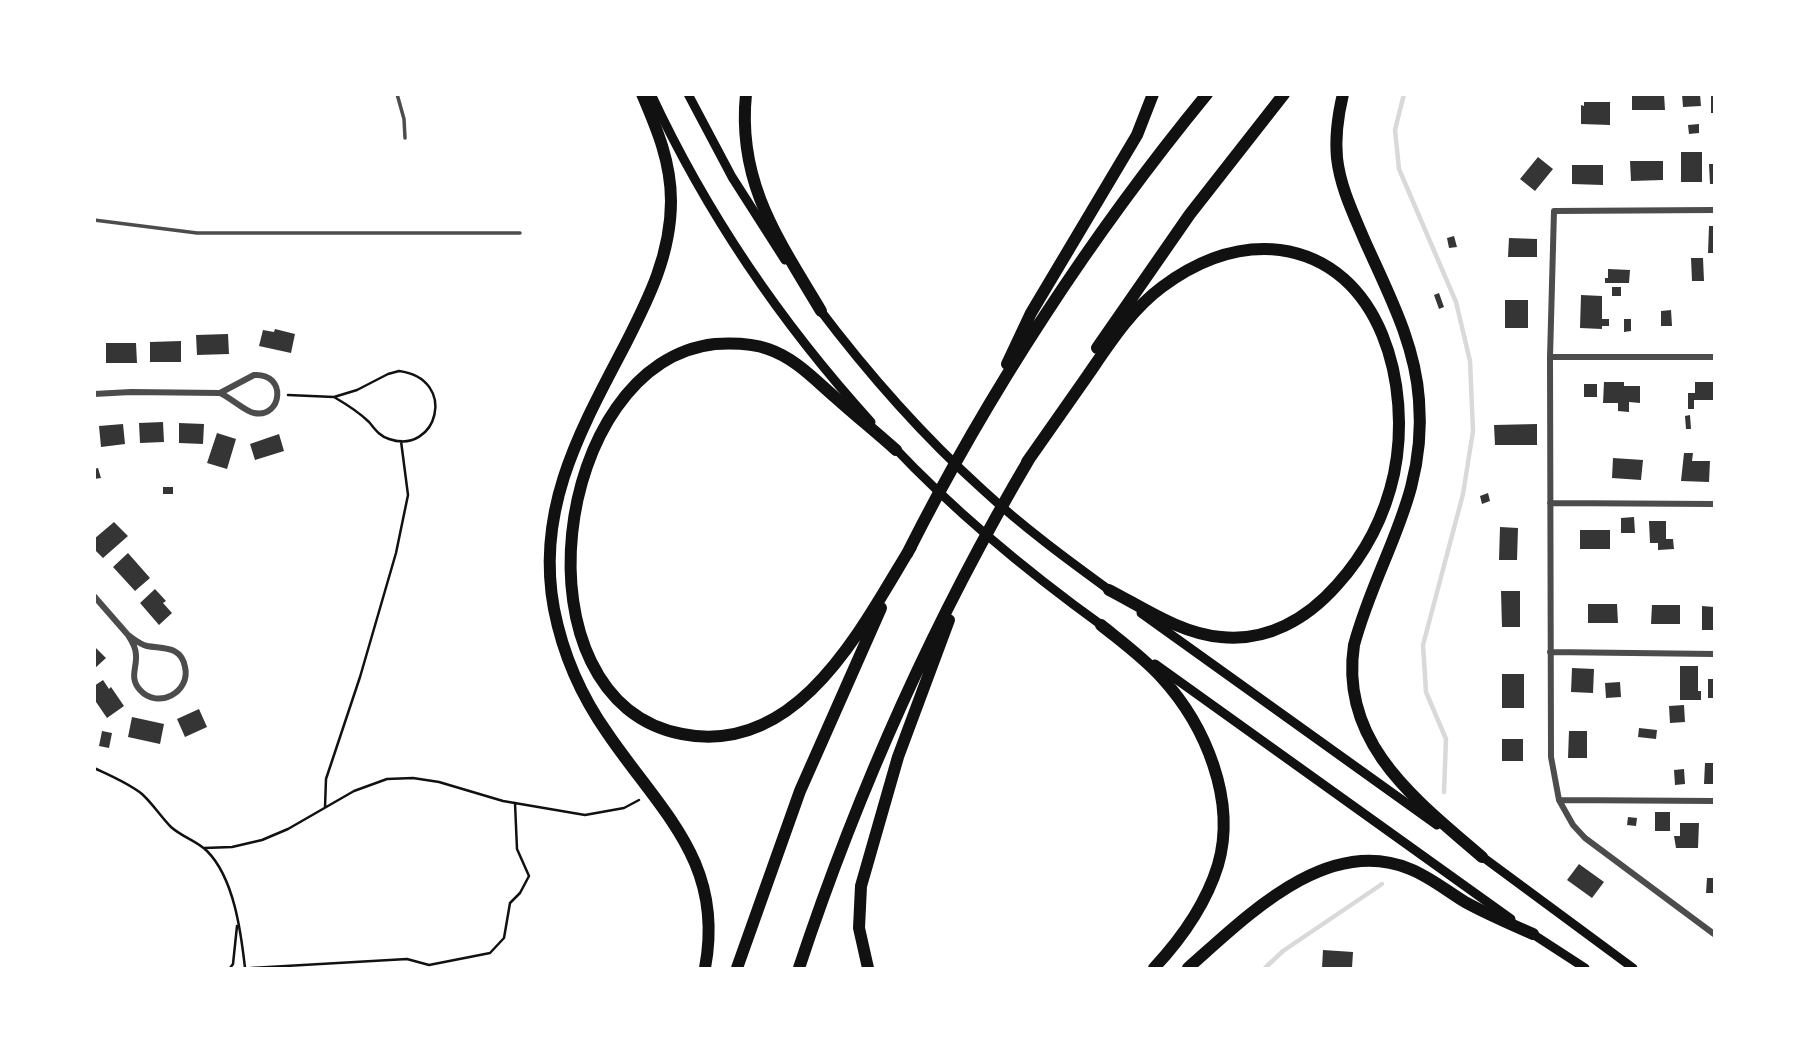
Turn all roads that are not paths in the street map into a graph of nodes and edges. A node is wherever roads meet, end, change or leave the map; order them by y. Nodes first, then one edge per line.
1 (397, 94) edge
2 (642, 94) edge
3 (651, 94) edge
4 (688, 94) edge
5 (746, 94) edge
6 (1153, 94) edge
7 (1207, 94) edge
8 (1284, 94) edge
9 (1343, 94) edge
10 (405, 138) dead end
11 (1714, 209) edge
12 (94, 220) edge
13 (520, 233) dead end
14 (821, 311) junction
15 (1550, 357) junction
16 (1714, 357) edge
17 (220, 393) junction
18 (94, 394) edge
19 (988, 407) junction
20 (896, 450) junction
21 (1026, 464) junction
22 (1550, 503) junction
23 (1714, 505) edge
24 (911, 547) junction
25 (966, 573) junction
26 (1110, 590) junction
27 (94, 596) edge
28 (1101, 625) junction
29 (128, 635) junction
30 (1550, 652) junction
31 (1714, 654) edge
32 (1559, 800) junction
33 (1714, 801) edge
34 (1482, 857) junction
35 (1533, 934) junction
36 (1714, 934) edge
37 (705, 968) edge
38 (737, 968) edge
39 (799, 968) edge
40 (868, 968) edge
41 (1154, 968) edge
42 (1188, 968) edge
43 (1585, 968) edge
44 (1633, 968) edge

1 - 10 lane
2 - 37 highway
3 - 20 main road
4 - 14 main road
5 - 14 highway
6 - 19 highway
7 - 19 highway
8 - 21 highway
9 - 34 highway
11 - 15 street
12 - 13 lane
14 - 26 main road
15 - 16 street
15 - 22 street
17 - 17 street
17 - 18 street
19 - 24 highway
20 - 24 highway
20 - 28 main road
21 - 25 highway
21 - 26 highway
22 - 23 street
22 - 30 street
24 - 38 highway
25 - 39 highway
25 - 40 highway
26 - 34 main road
27 - 29 street
28 - 35 main road
28 - 41 highway
29 - 29 street
30 - 31 street
30 - 32 street
32 - 33 street
32 - 36 street
34 - 44 main road
35 - 42 highway
35 - 43 main road

